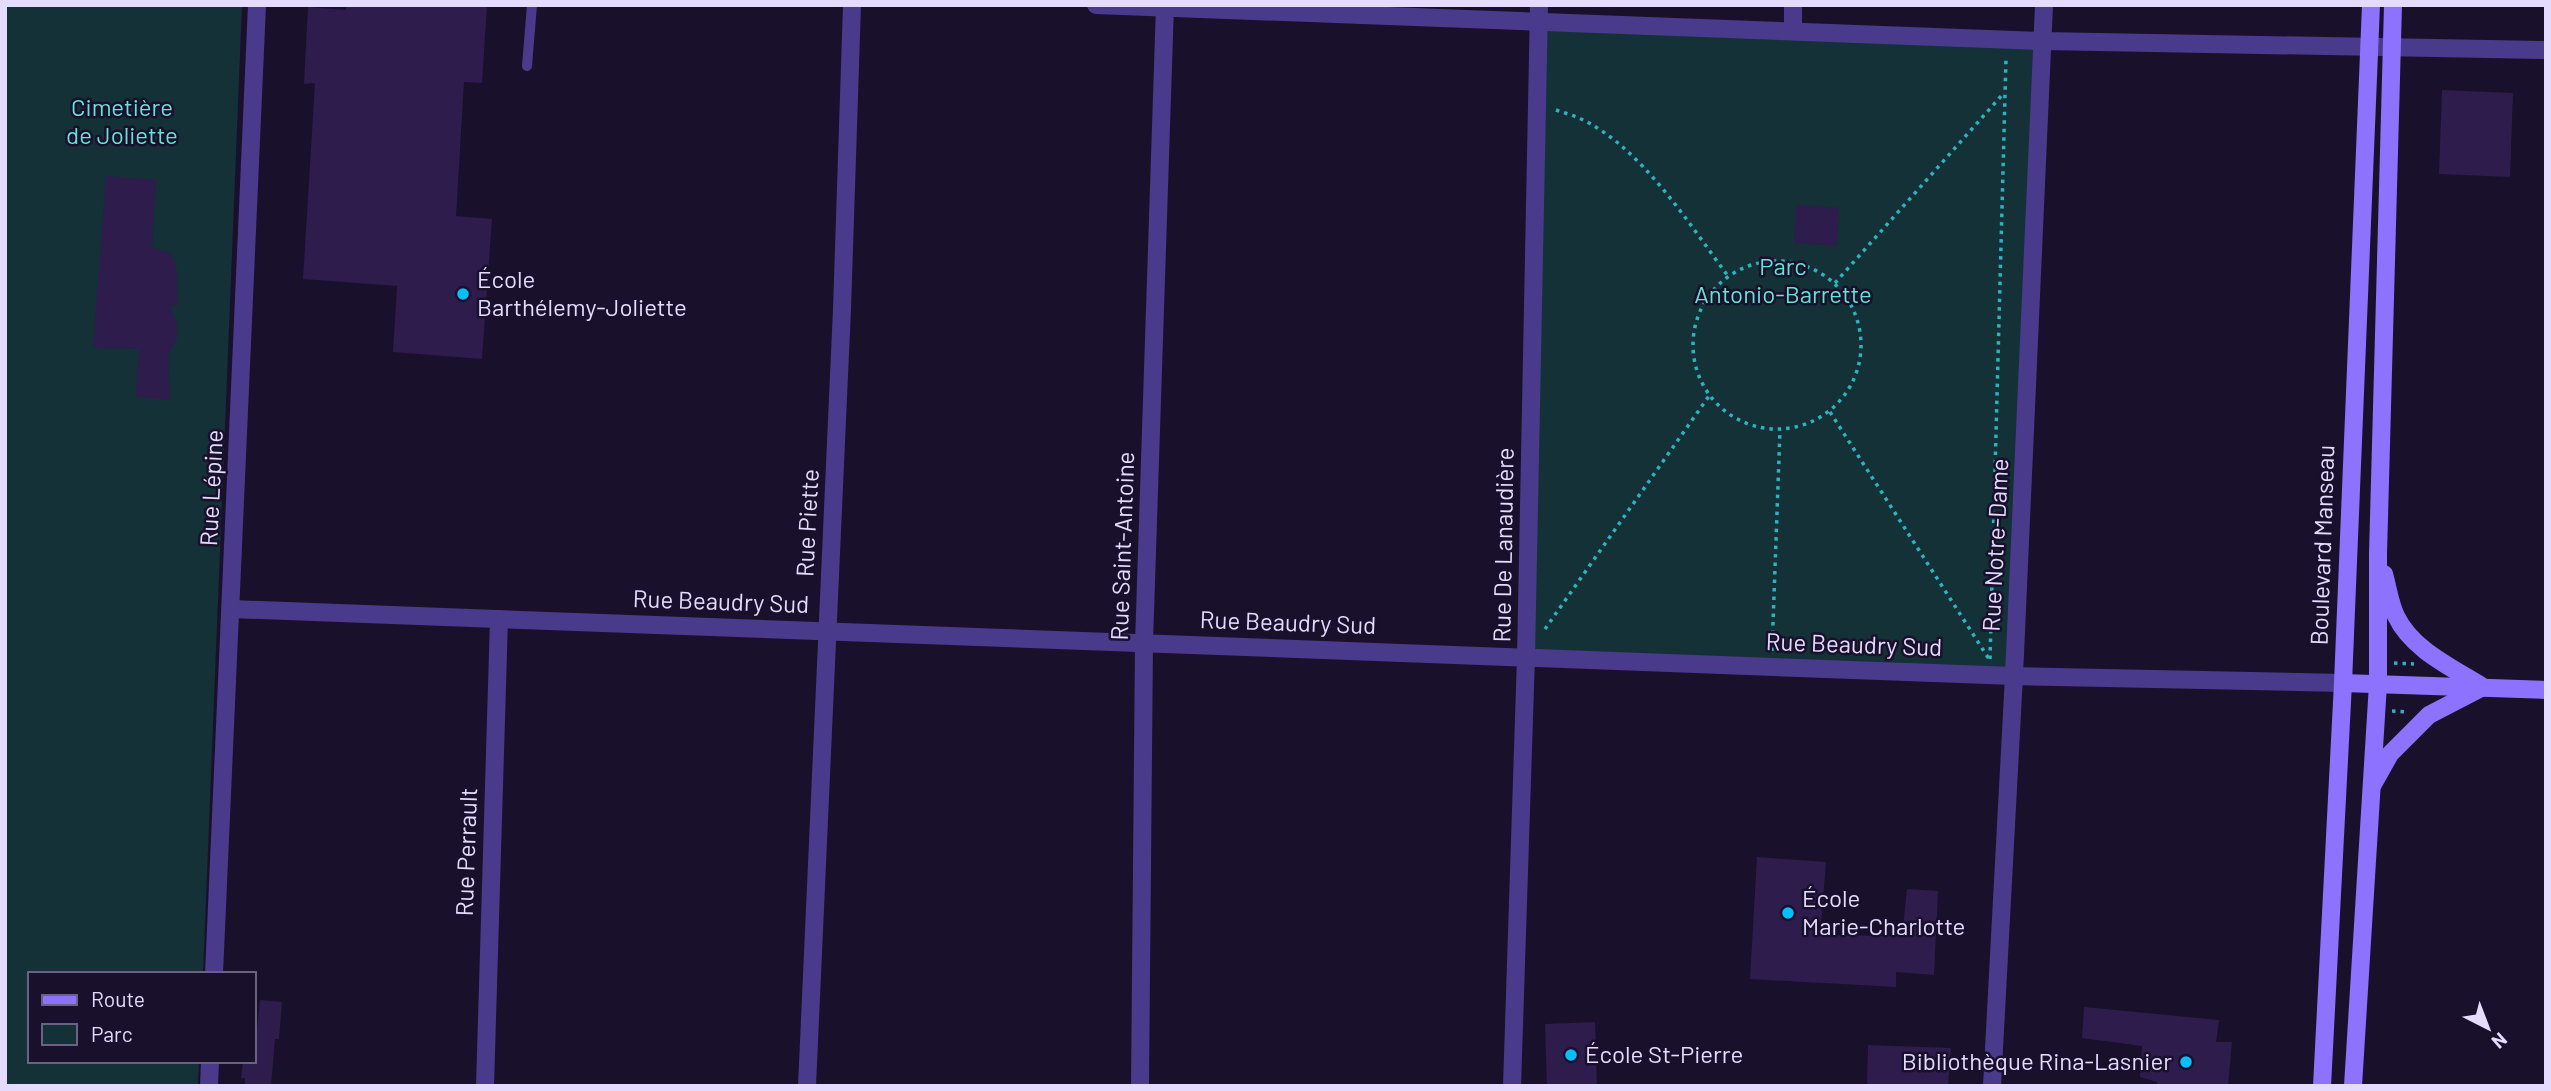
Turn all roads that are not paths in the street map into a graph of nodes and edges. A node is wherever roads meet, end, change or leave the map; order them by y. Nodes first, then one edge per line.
1 (257, 5) edge
2 (532, 5) edge
3 (852, 5) edge
4 (1096, 5) edge
5 (1793, 5) edge
6 (2044, 5) edge
7 (2371, 5) edge
8 (2393, 5) edge
9 (1165, 6) edge
10 (1539, 13) edge
11 (1793, 31) junction
12 (2043, 41) junction
13 (2370, 46) junction
14 (2393, 46) junction
15 (2546, 50) edge
16 (527, 66) dead end
17 (2378, 554) junction
18 (231, 609) junction
19 (499, 619) junction
20 (827, 631) junction
21 (1144, 643) junction
22 (1526, 657) junction
23 (2014, 676) junction
24 (2343, 683) junction
25 (2378, 684) junction
26 (2483, 687) junction
27 (2546, 690) edge
28 (2369, 792) junction
29 (214, 972) edge
30 (210, 1063) edge
31 (209, 1086) edge
32 (485, 1086) edge
33 (807, 1086) edge
34 (1140, 1086) edge
35 (1512, 1086) edge
36 (1992, 1086) edge
37 (2322, 1086) edge
38 (2353, 1086) edge

1 - 18 street, Rue Lépine
2 - 16 lane
3 - 20 street, Rue Piette
4 - 9 street
5 - 11 street
6 - 12 street, Rue Notre-Dame
7 - 13 main road, Boulevard Manseau
8 - 14 main road
9 - 10 street
9 - 21 street, Rue Saint-Antoine
10 - 11 street
10 - 22 street, Rue De Lanaudière
11 - 12 street
12 - 13 street
12 - 23 street, Rue Notre-Dame
13 - 14 street
13 - 24 main road, Boulevard Manseau
14 - 15 street
14 - 17 main road
17 - 25 main road
17 - 26 main road
18 - 19 street, Rue Beaudry Sud
18 - 29 street, Rue Lépine
19 - 20 street, Rue Beaudry Sud
19 - 32 street, Rue Perrault
20 - 21 street, Rue Beaudry Sud
20 - 33 street, Rue Piette
21 - 22 street, Rue Beaudry Sud
21 - 34 street, Rue Saint-Antoine
22 - 23 street, Rue Beaudry Sud
22 - 35 street, Rue De Lanaudière
23 - 24 street, Rue Beaudry Sud
23 - 36 street, Rue Notre-Dame
24 - 25 main road
24 - 37 main road, Boulevard Manseau
25 - 26 main road
25 - 28 main road
26 - 27 main road
26 - 28 main road
28 - 38 main road
30 - 31 street

